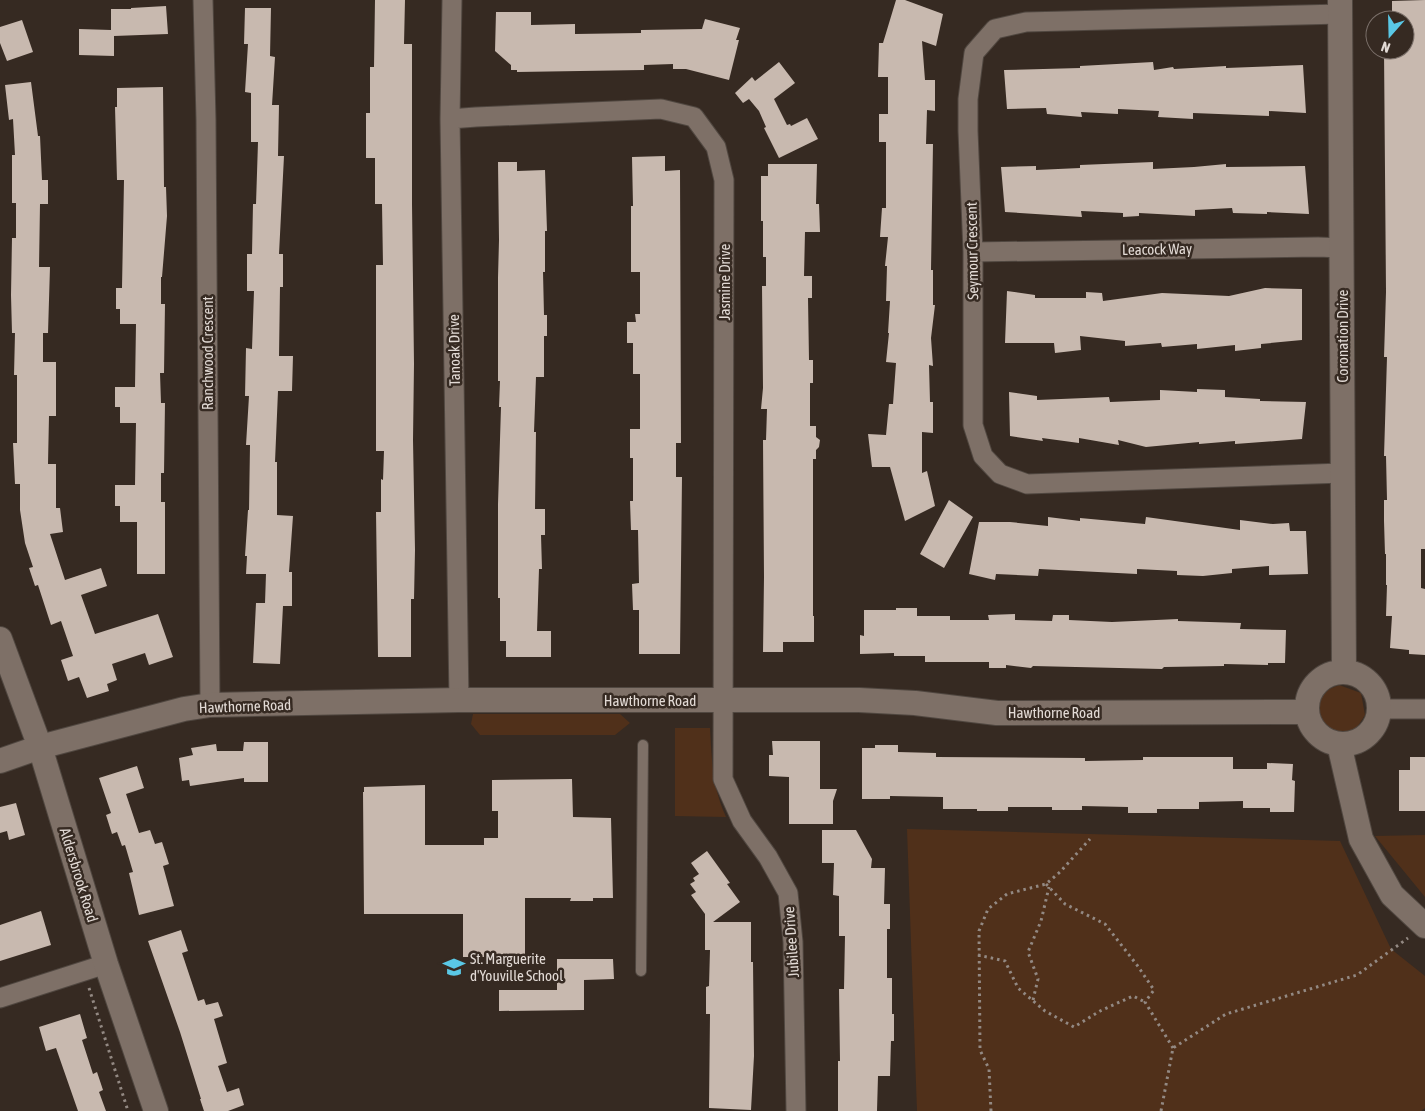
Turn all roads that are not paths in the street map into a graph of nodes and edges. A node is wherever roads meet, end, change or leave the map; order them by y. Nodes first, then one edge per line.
1 (203, 0) edge
2 (452, 0) edge
3 (1340, 7) edge
4 (450, 119) junction
5 (1342, 248) junction
6 (973, 252) junction
7 (1343, 473) junction
8 (0, 640) edge
9 (1344, 672) junction
10 (459, 700) junction
11 (722, 700) junction
12 (210, 706) junction
13 (1379, 709) junction
14 (1425, 709) edge
15 (1307, 712) junction
16 (1339, 744) junction
17 (644, 745) dead end
18 (40, 747) junction
19 (0, 761) edge
20 (1425, 926) edge
21 (106, 964) junction
22 (641, 971) dead end
23 (0, 998) edge
24 (156, 1111) edge
25 (796, 1111) edge

1 - 12 street, Ranchwood Crescent
2 - 4 street, Tanoak Drive
3 - 5 street, Coronation Drive
3 - 6 street, Seymour Crescent
4 - 10 street, Tanoak Drive
4 - 11 street, Jasmine Drive
5 - 6 street, Leacock Way
5 - 7 street, Coronation Drive
6 - 7 street, Seymour Crescent
7 - 9 street, Coronation Drive
8 - 18 street, Aldersbrook Road
9 - 13 street
9 - 15 street
10 - 11 street, Hawthorne Road
10 - 12 street, Hawthorne Road
11 - 15 street, Hawthorne Road
11 - 25 street, Jubilee Drive
12 - 18 street, Hawthorne Road
13 - 14 street
13 - 16 street
15 - 16 street
16 - 20 street
17 - 22 lane
18 - 19 street, Hawthorne Road
18 - 21 street, Aldersbrook Road
21 - 23 street
21 - 24 street, Aldersbrook Road

